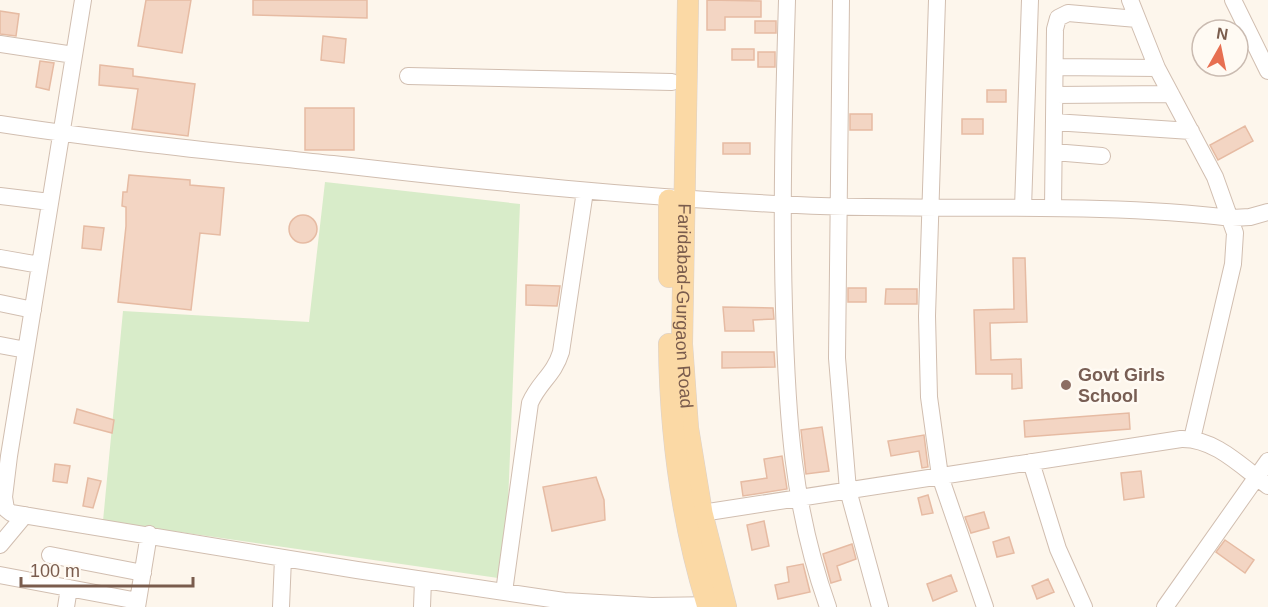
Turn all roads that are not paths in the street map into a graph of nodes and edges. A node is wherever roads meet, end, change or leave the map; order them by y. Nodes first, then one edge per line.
1 (673, 0) edge
2 (688, 0) edge
3 (787, 0) edge
4 (841, 0) edge
5 (937, 0) edge
6 (1030, 0) edge
7 (1130, 0) edge
8 (1233, 0) edge
9 (79, 1) edge
10 (1137, 19) junction
11 (0, 44) edge
12 (74, 55) junction
13 (1055, 67) junction
14 (1157, 68) junction
15 (1268, 71) edge
16 (408, 76) dead end
17 (653, 81) junction
18 (1171, 94) junction
19 (1054, 95) junction
20 (1054, 122) junction
21 (0, 124) edge
22 (1191, 131) junction
23 (62, 134) junction
24 (1054, 152) junction
25 (1102, 156) dead end
26 (585, 191) junction
27 (0, 196) edge
28 (677, 199) junction
29 (50, 202) junction
30 (781, 204) junction
31 (837, 206) junction
32 (1023, 208) junction
33 (1053, 208) junction
34 (931, 210) junction
35 (1268, 212) edge
36 (1232, 218) junction
37 (0, 258) edge
38 (40, 265) junction
39 (0, 303) edge
40 (33, 310) junction
41 (0, 345) edge
42 (26, 350) junction
43 (8, 409) edge
44 (1192, 439) junction
45 (4, 455) edge
46 (1268, 461) edge
47 (1032, 462) junction
48 (940, 476) junction
49 (1262, 482) edge
50 (848, 490) junction
51 (797, 497) junction
52 (702, 513) junction
53 (12, 514) edge
54 (149, 534) junction
55 (0, 545) edge
56 (50, 555) dead end
57 (283, 558) junction
58 (143, 573) junction
59 (0, 574) edge
60 (423, 580) junction
61 (69, 588) junction
62 (504, 592) junction
63 (138, 604) edge
64 (717, 606) edge
65 (66, 607) edge
66 (281, 607) edge
67 (422, 607) edge
68 (828, 607) edge
69 (880, 607) edge
70 (985, 607) edge
71 (1084, 607) edge
72 (1165, 607) edge

1 - 17 main road, Faridabad-Gurgaon Road
2 - 28 main road, Faridabad-Gurgaon Road
3 - 30 street
4 - 31 street
5 - 34 street
6 - 32 street
7 - 10 street
8 - 15 street
9 - 12 street
10 - 13 street
10 - 14 street
11 - 12 street
12 - 23 street
13 - 14 street
13 - 19 street
14 - 18 street
16 - 17 street
17 - 28 main road, Faridabad-Gurgaon Road
18 - 19 street
18 - 22 street
19 - 20 street
20 - 22 street
20 - 24 street
21 - 23 street
22 - 36 street
23 - 26 street
23 - 29 street
24 - 25 street
24 - 33 street
26 - 28 street
26 - 62 street
27 - 29 street
28 - 30 street
28 - 52 main road, Faridabad-Gurgaon Road
28 - 64 main road, Faridabad-Gurgaon Road
29 - 38 street
30 - 31 street
30 - 51 street
31 - 34 street
31 - 50 street
32 - 33 street
32 - 34 street
33 - 36 street
34 - 48 street
35 - 36 street
36 - 44 street
37 - 38 street
38 - 40 street
39 - 40 street
40 - 42 street
41 - 42 street
42 - 43 street
43 - 45 street
44 - 47 street
44 - 49 street
45 - 53 street
46 - 49 street
47 - 48 street
47 - 71 street
48 - 50 street
48 - 70 street
49 - 72 street
50 - 51 street
50 - 69 street
51 - 52 street
51 - 68 street
52 - 64 main road, Faridabad-Gurgaon Road
53 - 54 street
53 - 55 street
54 - 57 street
54 - 58 street
56 - 58 street
57 - 60 street
57 - 66 street
58 - 63 street
59 - 61 street
60 - 62 street
60 - 67 street
61 - 63 street
61 - 65 street
62 - 64 street

